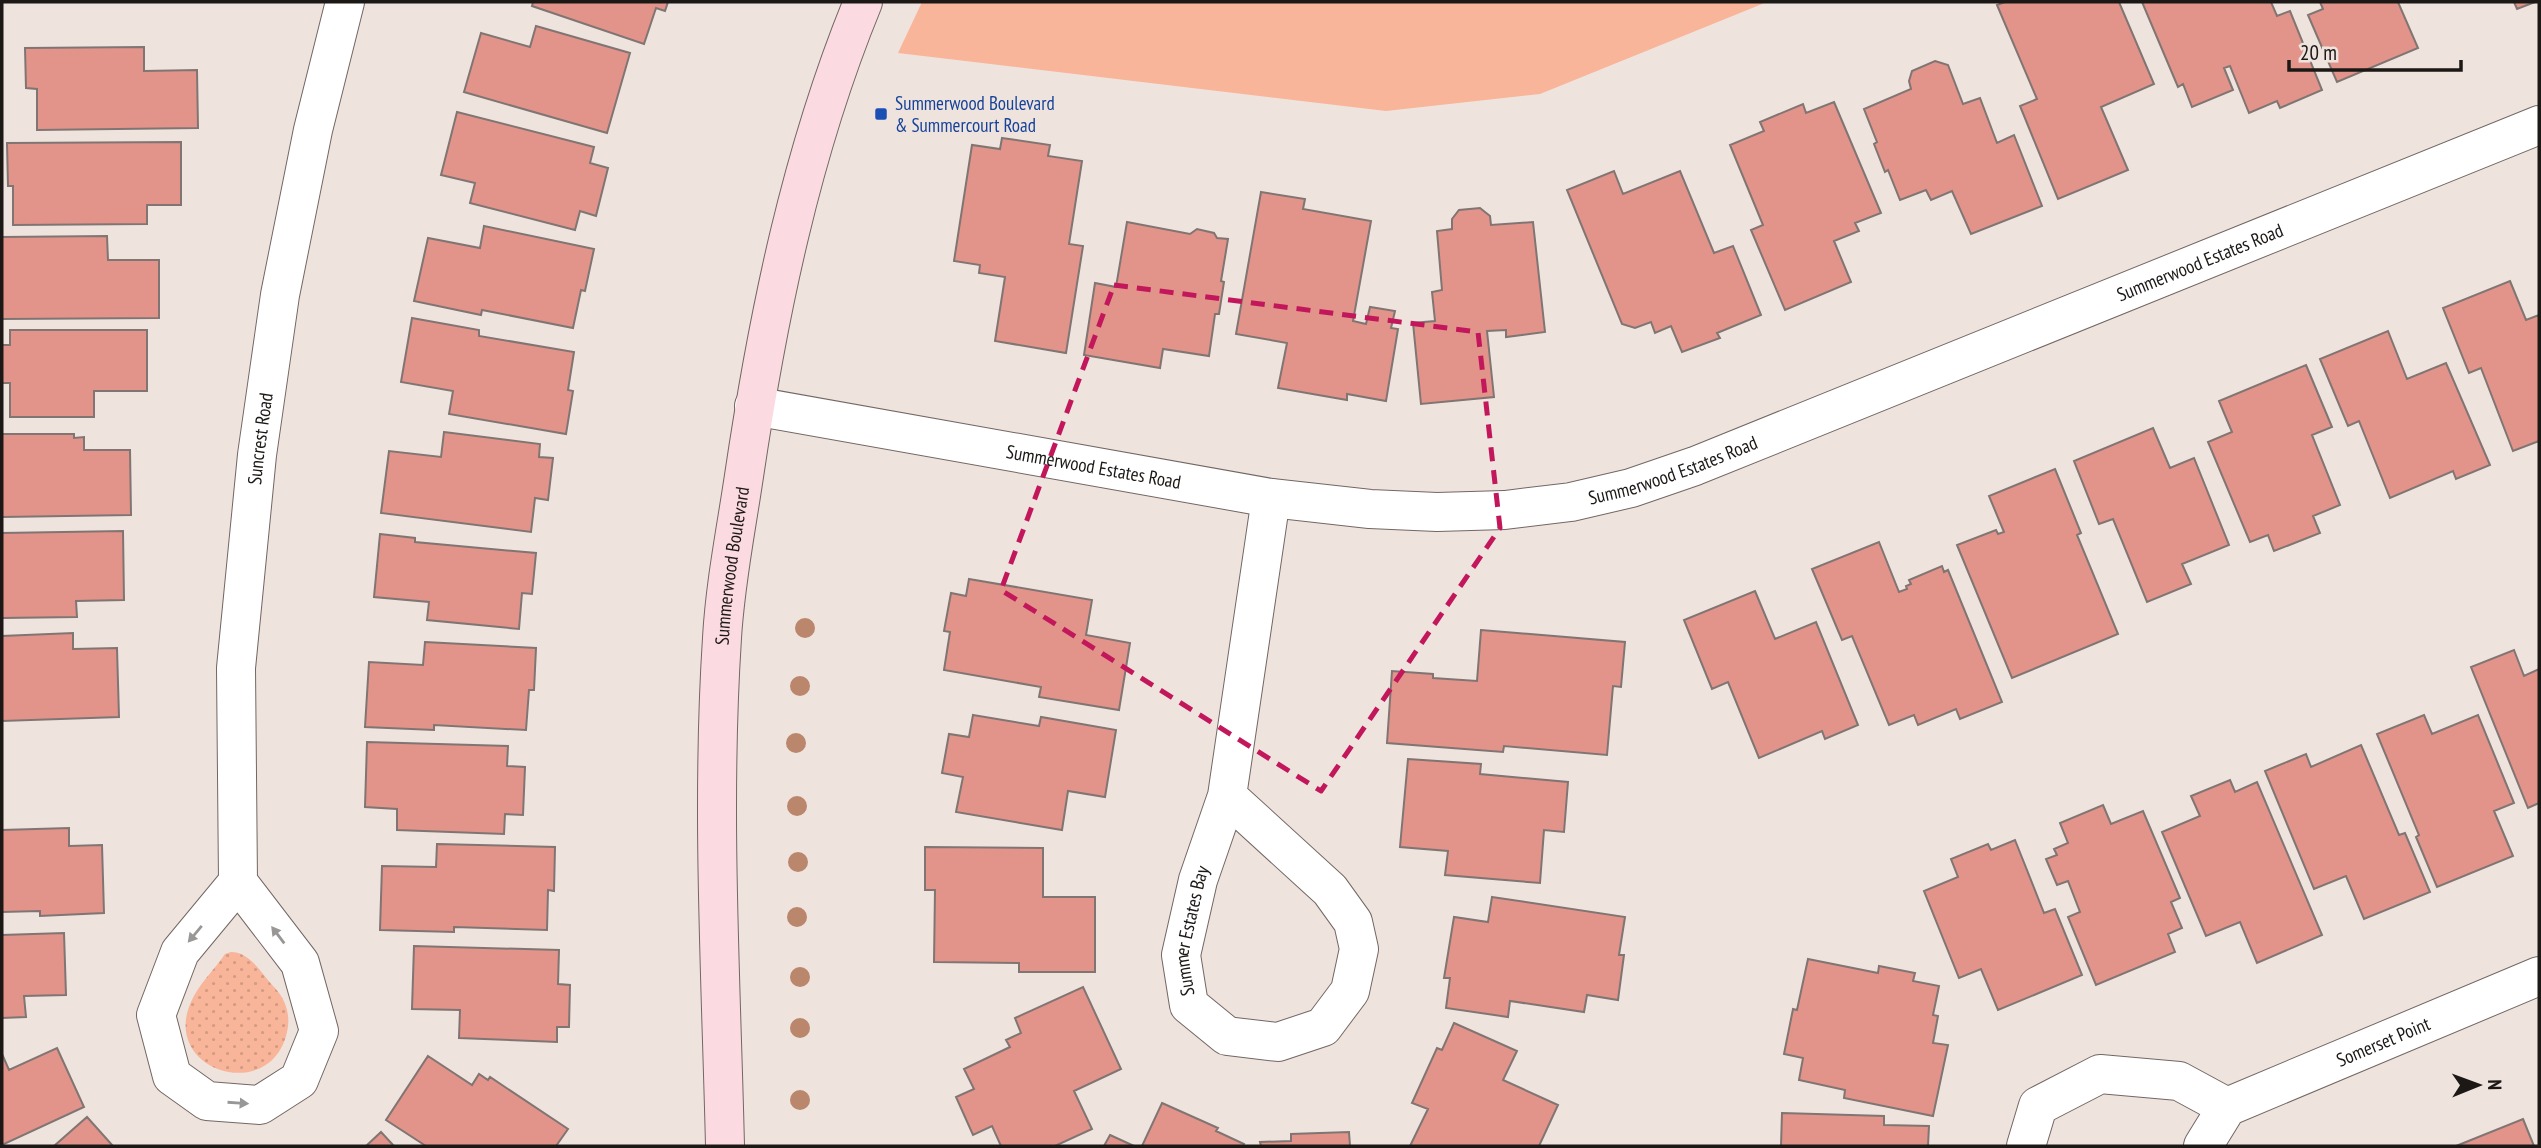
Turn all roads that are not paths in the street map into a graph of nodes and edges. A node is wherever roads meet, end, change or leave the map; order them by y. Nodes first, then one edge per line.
1 (345, 2) edge
2 (863, 2) edge
3 (2539, 125) edge
4 (754, 406) junction
5 (1271, 498) junction
6 (1227, 796) junction
7 (239, 882) junction
8 (2539, 976) edge
9 (2227, 1107) junction
10 (725, 1146) edge
11 (2026, 1146) edge
12 (2203, 1146) edge

1 - 7 street, Suncrest Road
2 - 4 street, Summerwood Boulevard
3 - 5 street, Summerwood Estates Road
4 - 5 street, Summerwood Estates Road
4 - 10 street, Summerwood Boulevard
5 - 6 street, Summer Estates Bay
6 - 6 street, Summer Estates Bay
7 -> 7 street
8 - 9 street, Somerset Point
9 - 11 street
9 - 12 street

